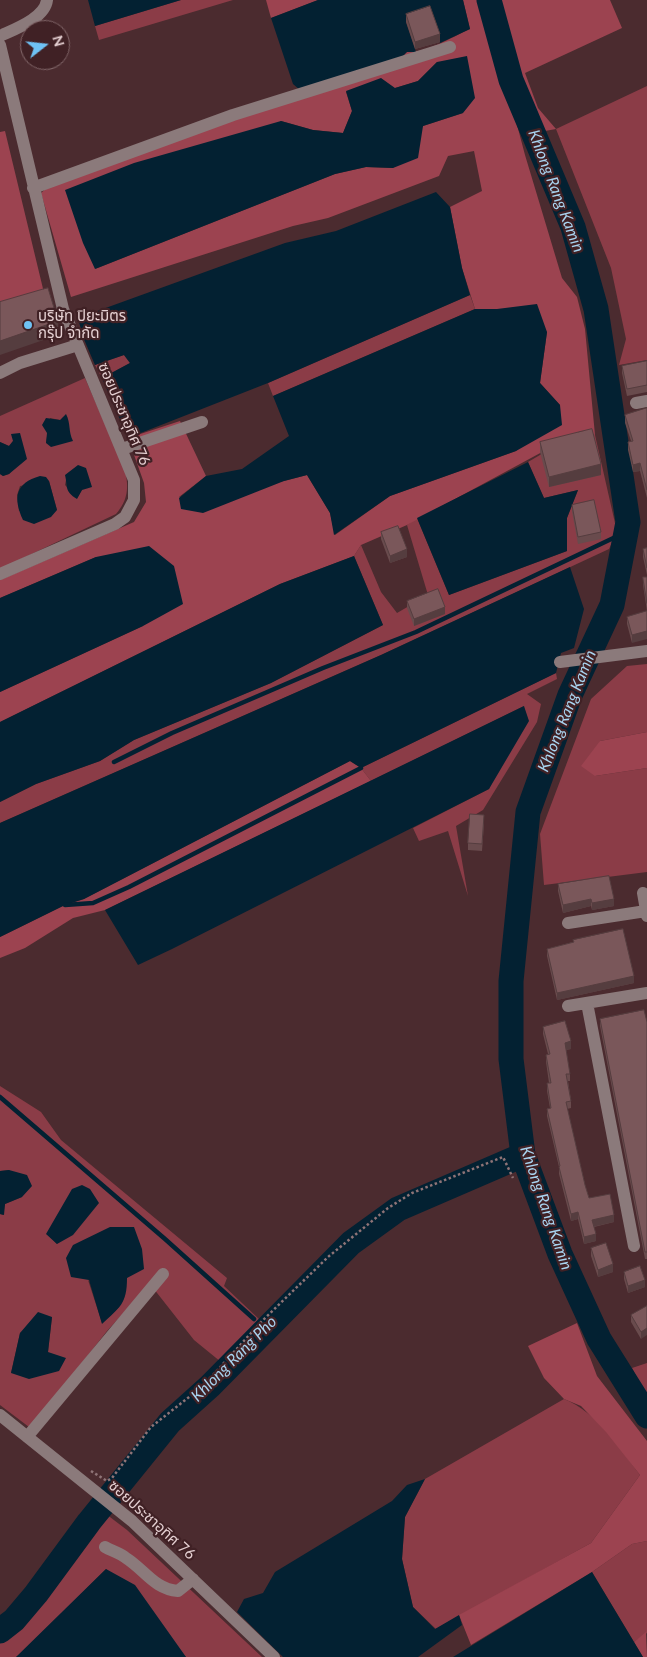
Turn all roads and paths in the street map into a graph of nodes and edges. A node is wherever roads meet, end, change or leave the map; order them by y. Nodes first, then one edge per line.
1 (47, 0) edge
2 (0, 36) edge
3 (0, 46) edge
4 (450, 47) dead end
5 (33, 188) junction
6 (78, 345) junction
7 (0, 373) edge
8 (202, 422) dead end
9 (122, 449) junction
10 (0, 574) edge
11 (641, 652) edge
12 (560, 662) dead end
13 (643, 893) dead end
14 (646, 913) edge
15 (568, 923) dead end
16 (647, 992) edge
17 (587, 1003) junction
18 (568, 1006) dead end
19 (514, 1178) dead end
20 (634, 1246) dead end
21 (163, 1274) dead end
22 (0, 1416) edge
23 (27, 1437) junction
24 (85, 1482) junction
25 (105, 1547) dead end
26 (194, 1580) junction
27 (274, 1657) edge

1 - 2 street
3 - 5 street, ซอยประชาอุทิศ 76
4 - 5 street
5 - 6 street, ซอยประชาอุทิศ 76
6 - 7 street
6 - 9 street, ซอยประชาอุทิศ 76
8 - 9 street
9 - 10 street, ซอยประชาอุทิศ 76
11 - 12 street
13 - 14 street
14 - 15 street
16 - 17 street
17 - 18 street
17 - 20 street
19 - 24 path
21 - 23 street
22 - 23 street, ซอยประชาอุทิศ 76
23 - 24 street, ซอยประชาอุทิศ 76
24 - 26 street, ซอยประชาอุทิศ 76
25 - 26 street
26 - 27 street, ซอยประชาอุทิศ 76

